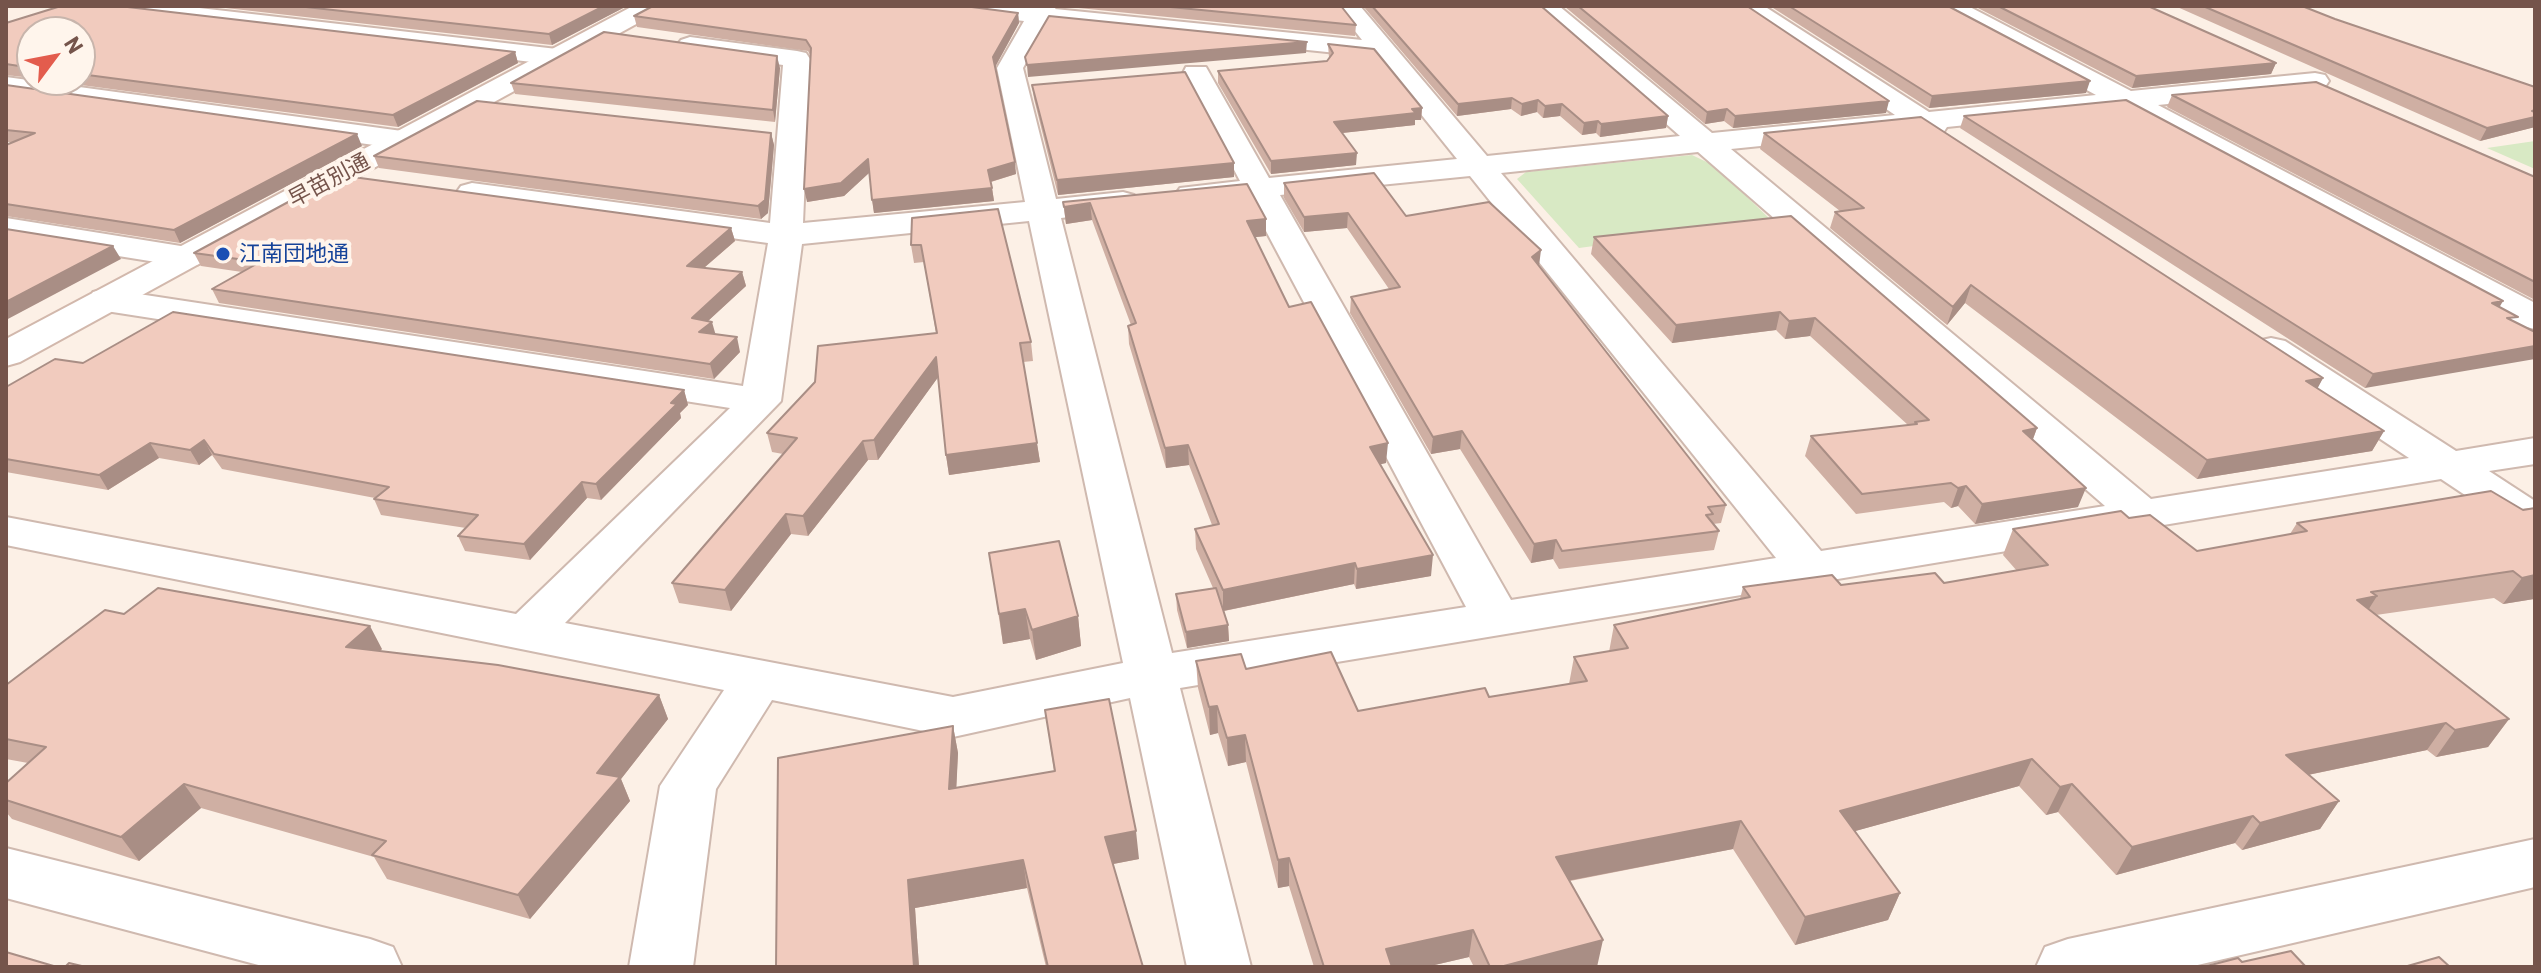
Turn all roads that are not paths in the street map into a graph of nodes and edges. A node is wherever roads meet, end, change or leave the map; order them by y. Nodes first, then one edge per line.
1 (119, 6) edge
2 (651, 6) edge
3 (954, 6) edge
4 (1347, 6) edge
5 (1544, 6) edge
6 (1747, 6) edge
7 (1950, 6) edge
8 (1043, 10) edge
9 (601, 33) junction
10 (1385, 53) junction
11 (2259, 56) edge
12 (557, 57) junction
13 (1284, 66) edge
14 (1195, 73) dead end
15 (6, 85) edge
16 (475, 101) junction
17 (2128, 101) junction
18 (523, 106) edge
19 (1923, 121) junction
20 (402, 140) junction
21 (1706, 143) junction
22 (1963, 147) edge
23 (1476, 167) junction
24 (337, 175) junction
25 (384, 182) edge
26 (1259, 188) junction
27 (446, 190) edge
28 (1043, 210) junction
29 (6, 228) edge
30 (786, 235) junction
31 (187, 257) junction
32 (106, 300) junction
33 (2535, 318) edge
34 (2239, 328) edge
35 (6, 354) edge
36 (761, 401) junction
37 (2535, 451) edge
38 (2449, 465) junction
39 (2143, 515) junction
40 (2535, 521) edge
41 (6, 531) edge
42 (1810, 569) junction
43 (1497, 619) junction
44 (526, 633) junction
45 (1151, 675) junction
46 (759, 679) junction
47 (2535, 863) edge
48 (6, 873) edge
49 (370, 967) edge
50 (661, 967) edge
51 (1219, 967) edge
52 (2068, 967) edge

1 - 12 street
2 - 9 street, 早苗別通
3 - 8 street
4 - 10 street
5 - 21 street
6 - 19 street
7 - 17 street
8 - 10 street
8 - 28 street
9 - 12 street, 早苗別通
9 - 30 street
10 - 13 street
10 - 23 street
11 - 17 street
12 - 16 street, 早苗別通
14 - 26 street
15 - 20 street
16 - 18 street
16 - 20 street, 早苗別通
17 - 19 street
17 - 33 street
19 - 21 street
19 - 22 street
20 - 24 street, 早苗別通
21 - 23 street
21 - 39 street
23 - 26 street
23 - 42 street
24 - 25 street
24 - 31 street, 早苗別通
26 - 28 street
26 - 43 street
27 - 30 street
28 - 30 street
28 - 45 street
29 - 31 street
30 - 36 street
31 - 32 street, 早苗別通
32 - 35 street, 早苗別通
32 - 36 street
34 - 38 street
36 - 44 street
37 - 38 street
38 - 39 street
38 - 40 street
39 - 42 street
41 - 44 street
42 - 43 street
43 - 45 street
44 - 46 street
45 - 46 street
45 - 51 street
46 - 50 street
47 - 52 street
48 - 49 street

